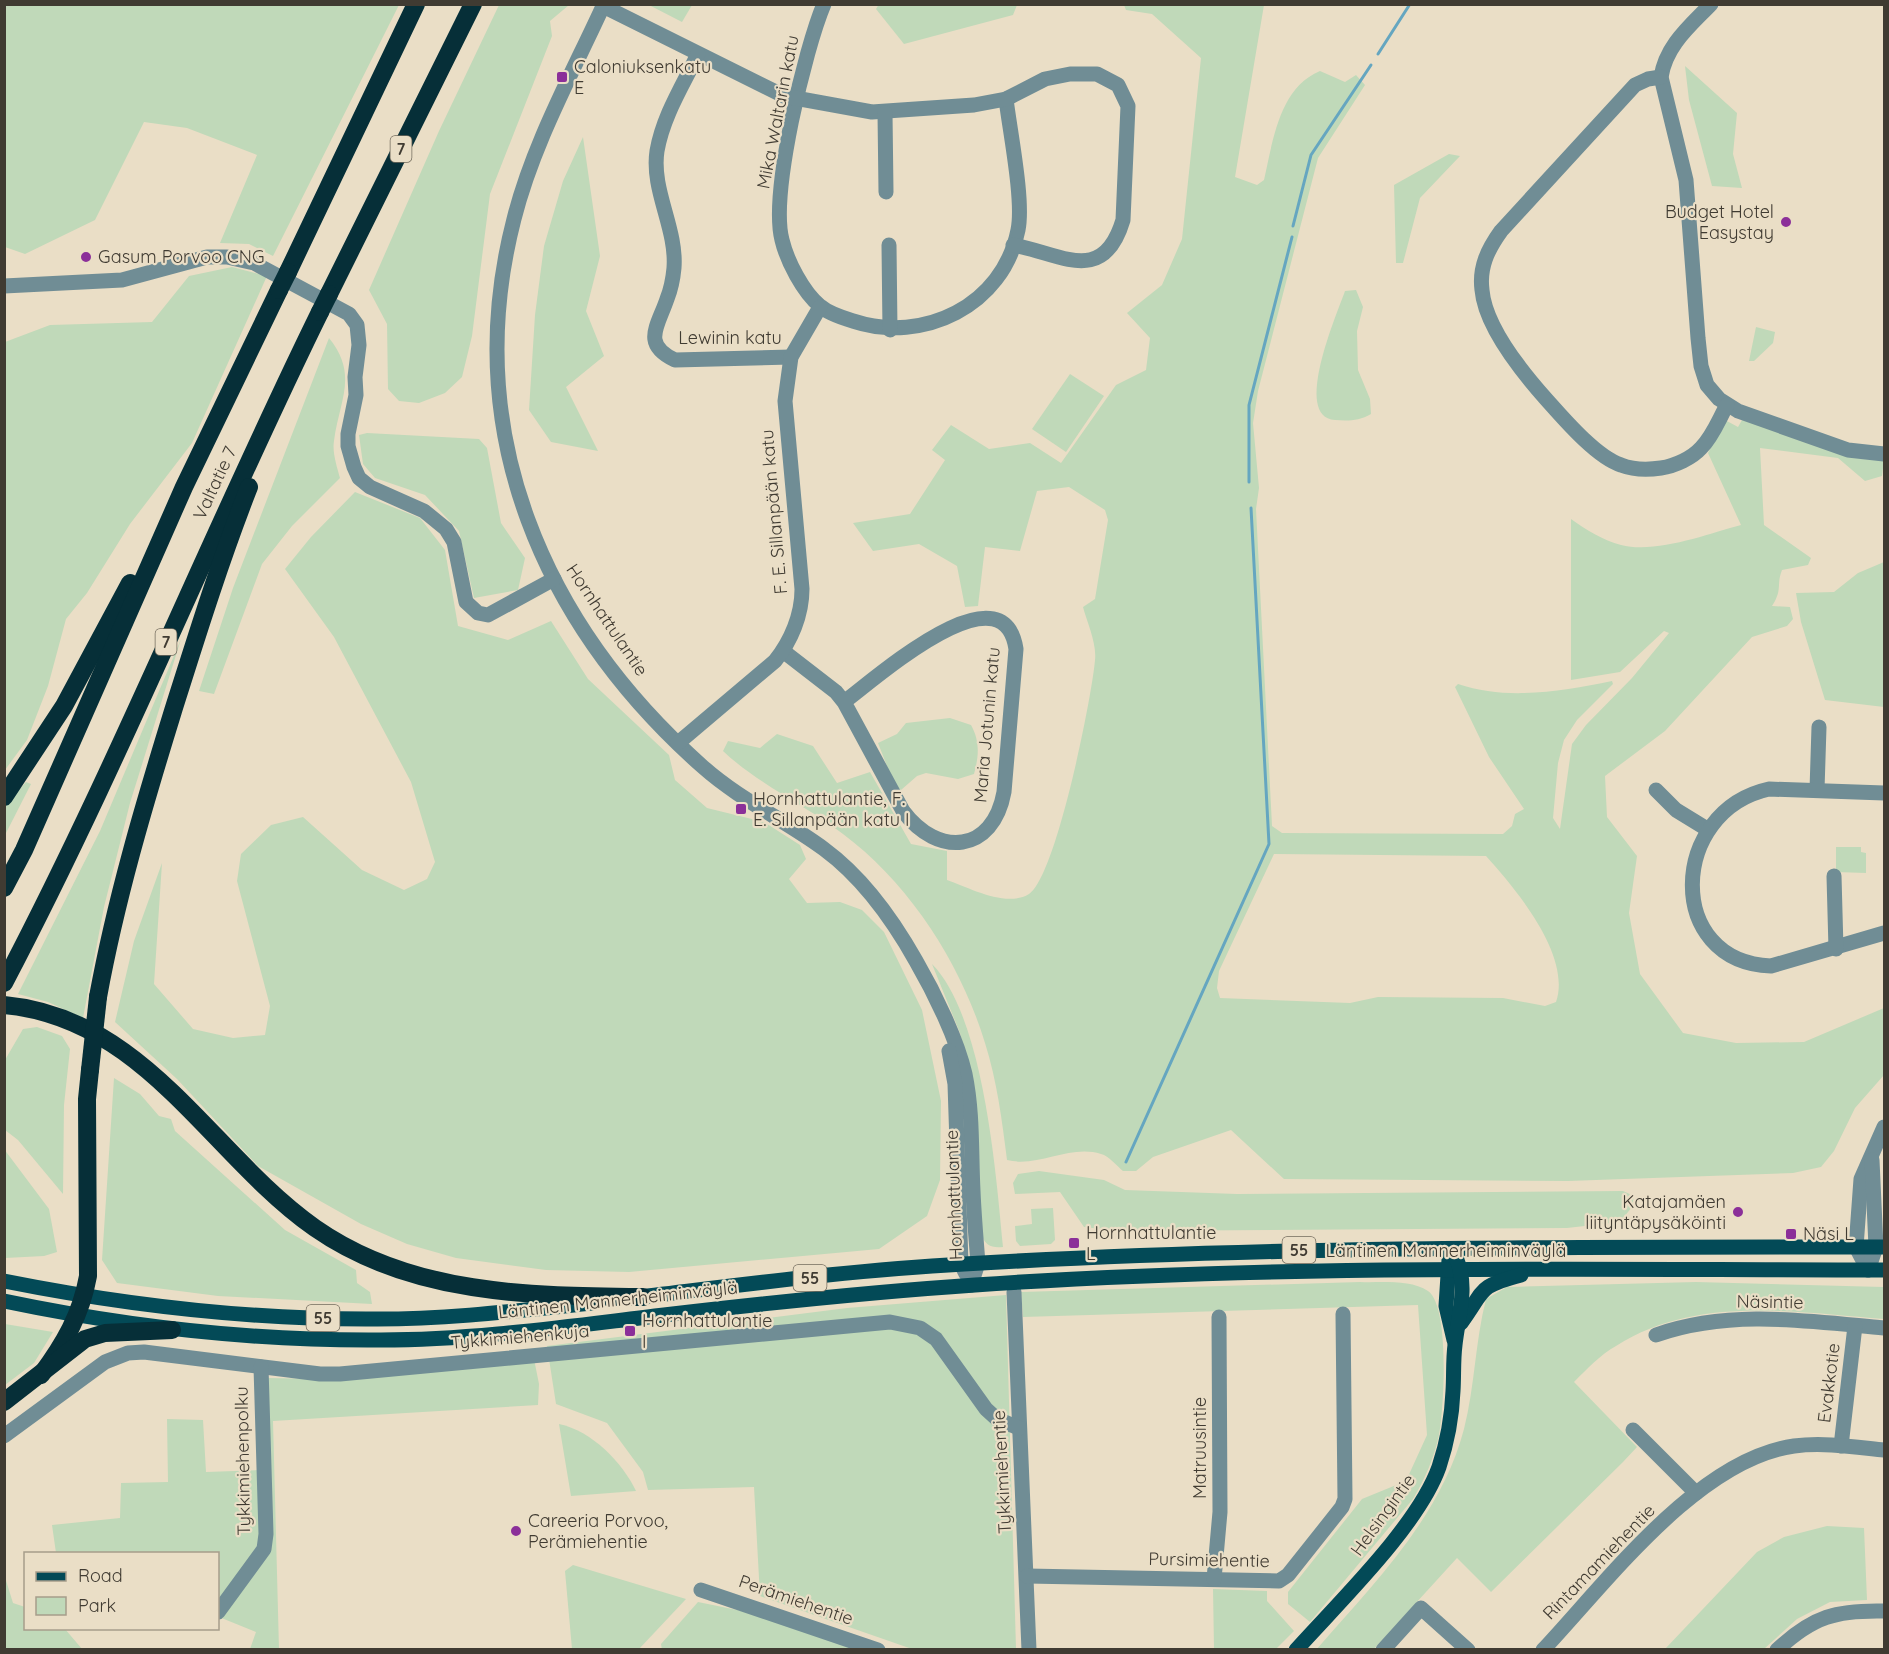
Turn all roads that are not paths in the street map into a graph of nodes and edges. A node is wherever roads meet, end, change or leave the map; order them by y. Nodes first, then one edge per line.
1 (416, 4) edge
2 (473, 4) edge
3 (824, 4) edge
4 (1711, 4) edge
5 (604, 5) edge
6 (698, 54) junction
7 (1661, 76) junction
8 (797, 99) junction
9 (1006, 99) junction
10 (885, 113) junction
11 (886, 192) dead end
12 (889, 245) dead end
13 (1013, 245) junction
14 (4, 286) edge
15 (820, 307) junction
16 (890, 330) junction
17 (791, 357) junction
18 (278, 399) junction
19 (1727, 405) junction
20 (1884, 454) edge
21 (184, 487) junction
22 (554, 579) junction
23 (783, 651) junction
24 (844, 702) junction
25 (1819, 727) dead end
26 (678, 743) junction
27 (1656, 790) dead end
28 (1817, 790) junction
29 (1884, 794) edge
30 (4, 797) edge
31 (1707, 829) junction
32 (1834, 876) dead end
33 (4, 888) edge
34 (1884, 933) edge
35 (1836, 949) junction
36 (8, 977) edge
37 (4, 1005) edge
38 (939, 1010) junction
39 (1884, 1127) edge
40 (1872, 1154) junction
41 (1856, 1247) junction
42 (1880, 1247) edge
43 (1453, 1249) junction
44 (978, 1263) junction
45 (961, 1264) junction
46 (1454, 1269) junction
47 (1541, 1270) junction
48 (1868, 1270) junction
49 (1884, 1270) edge
50 (4, 1281) edge
51 (971, 1285) junction
52 (1014, 1292) dead end
53 (84, 1297) junction
54 (643, 1297) junction
55 (4, 1302) edge
56 (1343, 1314) dead end
57 (77, 1317) junction
58 (1219, 1317) dead end
59 (1460, 1326) junction
60 (1855, 1326) junction
61 (1884, 1328) edge
62 (172, 1330) junction
63 (1656, 1335) dead end
64 (1455, 1345) junction
65 (261, 1366) junction
66 (41, 1375) junction
67 (4, 1402) edge
68 (1019, 1428) junction
69 (1633, 1430) dead end
70 (4, 1436) edge
71 (1841, 1446) junction
72 (1884, 1450) edge
73 (1696, 1493) junction
74 (1027, 1576) junction
75 (1214, 1579) junction
76 (701, 1590) dead end
77 (219, 1611) edge
78 (1884, 1611) edge
79 (878, 1650) edge
80 (1029, 1650) edge
81 (1296, 1650) edge
82 (1383, 1650) edge
83 (1468, 1650) edge
84 (1543, 1650) edge
85 (1777, 1650) edge

1 - 21 highway, Valtatie 7, bridge
2 - 18 highway, Valtatie 7 / 7, bridge
3 - 8 street, Mika Waltarin katu
4 - 7 street
5 - 6 street
5 - 22 street, Hornhattulantie
6 - 8 street
6 - 17 street, Lewinin katu
7 - 19 street
7 - 19 street
8 - 10 street
8 - 15 street, Mika Waltarin katu
9 - 10 street
9 - 13 street, Mika Waltarin katu
9 - 13 street
10 - 11 street
12 - 16 street
13 - 16 street, Mika Waltarin katu
14 - 22 street
15 - 16 street, Mika Waltarin katu
15 - 17 street, F. E. Sillanpään katu
17 - 23 street, F. E. Sillanpään katu
18 - 36 highway, Valtatie 7 / 7
18 - 53 highway, bridge
19 - 20 street
21 - 30 highway
21 - 33 highway, Valtatie 7
22 - 26 street, Hornhattulantie
23 - 24 street, Maria Jotunin katu
23 - 26 street, F. E. Sillanpään katu
24 - 24 street, Maria Jotunin katu
25 - 28 street
26 - 38 street, Hornhattulantie
27 - 31 street
28 - 29 street
28 - 31 street
31 - 35 street
32 - 35 street
34 - 35 street
37 - 54 highway
38 - 44 street, Hornhattulantie
38 - 45 street, Hornhattulantie
39 - 40 street
40 - 41 street
40 - 42 street
41 - 42 main road, Läntinen Mannerheiminväylä
41 - 43 main road, Läntinen Mannerheiminväylä
41 - 48 street
42 - 48 street
43 - 44 main road, Läntinen Mannerheiminväylä / 55
43 - 46 main road, Helsingintie
44 - 45 main road, Läntinen Mannerheiminväylä / 55
44 - 51 street, Hornhattulantie
45 - 51 street, Hornhattulantie
45 - 54 main road, Läntinen Mannerheiminväylä / 55
46 - 47 main road, Läntinen Mannerheiminväylä
46 - 51 main road, Läntinen Mannerheiminväylä / 55
46 - 59 main road, Helsingintie
46 - 64 main road, Helsingintie
47 - 48 main road, Läntinen Mannerheiminväylä
47 - 59 main road, Helsingintie
48 - 49 main road, Läntinen Mannerheiminväylä
50 - 53 main road, Läntinen Mannerheiminväylä / 55
51 - 62 main road, Läntinen Mannerheiminväylä / 55
52 - 68 street, Tykkimiehentie
53 - 54 main road, Läntinen Mannerheiminväylä / 55
53 - 57 highway
55 - 57 main road, Läntinen Mannerheiminväylä / 55
56 - 75 street, Pursimiehentie
57 - 62 main road, Läntinen Mannerheiminväylä / 55
57 - 66 highway
58 - 75 street, Matruusintie
59 - 64 main road, Helsingintie
60 - 61 street, Näsintie
60 - 63 street, Näsintie
60 - 71 street, Evakkotie
62 - 66 highway
64 - 81 main road, Helsingintie
65 - 68 street, Tykkimiehenkuja
65 - 70 street, Tykkimiehenkuja
65 - 77 street, Tykkimiehenpolku
66 - 67 highway
68 - 74 street, Tykkimiehentie
69 - 73 street
71 - 72 street, Rintamamiehentie
71 - 73 street, Rintamamiehentie
73 - 84 street, Rintamamiehentie
74 - 75 street, Pursimiehentie
74 - 80 street, Tykkimiehentie
76 - 79 street, Perämiehentie
78 - 85 street
82 - 83 street

